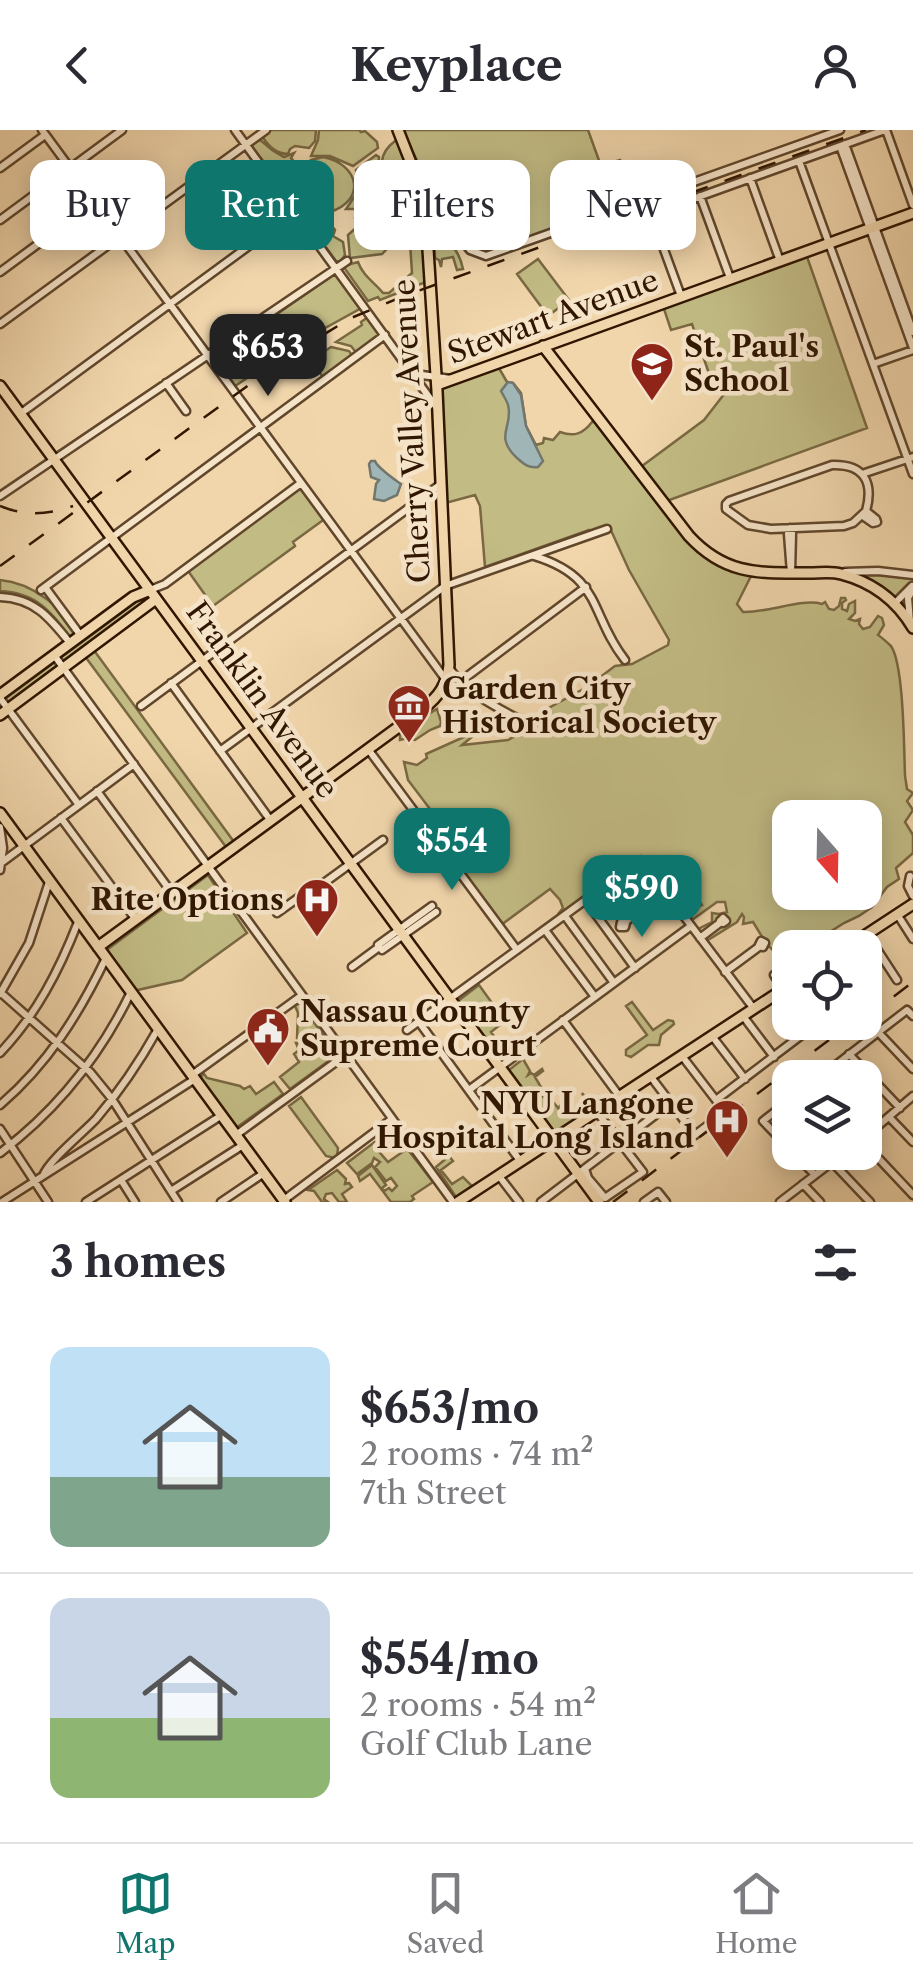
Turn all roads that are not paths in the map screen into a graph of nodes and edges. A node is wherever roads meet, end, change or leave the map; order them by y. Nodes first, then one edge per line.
1 (122, 130) edge
2 (235, 130) edge
3 (266, 130) edge
4 (398, 130) edge
5 (840, 130) edge
6 (885, 130) edge
7 (44, 132) edge
8 (246, 145) junction
9 (842, 145) junction
10 (64, 160) edge
11 (81, 160) edge
12 (257, 160) edge
13 (409, 160) edge
14 (799, 161) junction
15 (0, 168) edge
16 (750, 178) junction
17 (700, 196) junction
18 (30, 198) edge
19 (165, 204) edge
20 (913, 209) edge
21 (0, 220) edge
22 (872, 227) junction
23 (530, 241) edge
24 (829, 243) junction
25 (30, 250) edge
26 (101, 250) edge
27 (130, 250) edge
28 (243, 250) edge
29 (323, 250) edge
30 (428, 250) edge
31 (470, 250) edge
32 (504, 250) edge
33 (780, 260) junction
34 (347, 261) dead end
35 (336, 268) junction
36 (0, 272) edge
37 (730, 278) junction
38 (681, 296) junction
39 (170, 304) junction
40 (902, 308) junction
41 (0, 324) edge
42 (913, 332) edge
43 (385, 335) junction
44 (543, 346) junction
45 (913, 349) edge
46 (207, 355) junction
47 (873, 364) junction
48 (408, 366) junction
49 (437, 381) junction
50 (166, 383) junction
51 (421, 384) junction
52 (0, 386) edge
53 (438, 410) junction
54 (186, 411) dead end
55 (20, 414) junction
56 (260, 427) junction
57 (910, 458) edge
58 (54, 460) junction
59 (913, 474) edge
60 (863, 475) junction
61 (301, 483) junction
62 (441, 484) junction
63 (0, 496) edge
64 (741, 498) junction
65 (738, 519) junction
66 (790, 528) junction
67 (607, 529) dead end
68 (111, 538) junction
69 (556, 547) junction
70 (351, 551) junction
71 (533, 555) junction
72 (555, 562) junction
73 (838, 572) junction
74 (792, 573) junction
75 (913, 575) edge
76 (446, 586) junction
77 (913, 587) edge
78 (586, 588) junction
79 (153, 594) junction
80 (0, 597) edge
81 (895, 603) junction
82 (105, 618) junction
83 (401, 619) junction
84 (913, 628) edge
85 (115, 631) junction
86 (80, 636) junction
87 (70, 643) junction
88 (54, 655) junction
89 (625, 660) dead end
90 (202, 661) junction
91 (64, 668) junction
92 (448, 674) junction
93 (461, 681) junction
94 (171, 684) junction
95 (0, 696) edge
96 (140, 706) dead end
97 (4, 712) edge
98 (526, 723) dead end
99 (251, 728) junction
100 (368, 749) junction
101 (220, 751) junction
102 (134, 764) junction
103 (98, 792) junction
104 (302, 797) junction
105 (79, 805) junction
106 (0, 814) edge
107 (61, 818) junction
108 (271, 820) junction
109 (0, 827) edge
110 (384, 842) dead end
111 (24, 846) junction
112 (1, 862) edge
113 (209, 866) junction
114 (352, 866) junction
115 (0, 870) edge
116 (910, 876) dead end
117 (50, 881) junction
118 (666, 892) junction
119 (172, 893) junction
120 (586, 900) junction
121 (913, 900) edge
122 (433, 909) dead end
123 (277, 913) dead end
124 (897, 914) junction
125 (565, 916) junction
126 (78, 920) junction
127 (136, 920) junction
128 (625, 922) dead end
129 (720, 922) dead end
130 (691, 926) junction
131 (546, 930) junction
132 (873, 930) edge
133 (401, 932) junction
134 (700, 938) junction
135 (913, 939) edge
136 (760, 946) dead end
137 (98, 948) junction
138 (517, 950) junction
139 (882, 957) edge
140 (106, 958) junction
141 (352, 967) dead end
142 (635, 968) junction
143 (725, 972) junction
144 (897, 980) dead end
145 (614, 983) junction
146 (131, 992) junction
147 (0, 993) edge
148 (301, 996) junction
149 (595, 997) junction
150 (772, 997) edge
151 (450, 999) junction
152 (754, 1009) junction
153 (910, 1013) edge
154 (743, 1016) junction
155 (30, 1018) junction
156 (564, 1020) junction
157 (419, 1022) junction
158 (158, 1029) junction
159 (407, 1030) dead end
160 (882, 1030) edge
161 (712, 1036) junction
162 (882, 1036) edge
163 (795, 1040) edge
164 (867, 1040) edge
165 (58, 1042) junction
166 (0, 1053) edge
167 (849, 1054) junction
168 (344, 1056) junction
169 (682, 1056) junction
170 (774, 1056) junction
171 (841, 1060) edge
172 (500, 1067) junction
173 (86, 1068) junction
174 (913, 1069) edge
175 (651, 1076) junction
176 (194, 1077) junction
177 (745, 1078) junction
178 (468, 1090) junction
179 (913, 1096) edge
180 (620, 1097) junction
181 (112, 1100) junction
182 (716, 1101) junction
183 (671, 1102) junction
184 (0, 1105) edge
185 (900, 1108) junction
186 (597, 1112) junction
187 (222, 1116) junction
188 (890, 1118) junction
189 (392, 1120) junction
190 (127, 1122) junction
191 (882, 1124) edge
192 (0, 1130) edge
193 (236, 1135) junction
194 (80, 1136) junction
195 (554, 1141) junction
196 (620, 1142) junction
197 (913, 1142) edge
198 (11, 1144) junction
199 (243, 1145) junction
200 (88, 1147) junction
201 (0, 1153) edge
202 (882, 1159) edge
203 (152, 1160) junction
204 (521, 1162) junction
205 (810, 1170) edge
206 (822, 1170) edge
207 (840, 1170) edge
208 (581, 1172) junction
209 (264, 1174) junction
210 (815, 1175) junction
211 (43, 1176) junction
212 (499, 1176) junction
213 (121, 1180) junction
214 (34, 1181) junction
215 (803, 1184) junction
216 (171, 1191) junction
217 (913, 1194) edge
218 (596, 1199) edge
219 (90, 1201) edge
220 (285, 1201) edge
221 (2, 1202) edge
222 (48, 1202) edge
223 (135, 1202) edge
224 (178, 1202) edge
225 (221, 1202) edge
226 (456, 1202) edge
227 (519, 1202) edge
228 (541, 1202) edge
229 (644, 1202) edge
230 (666, 1202) edge
231 (780, 1202) edge
232 (820, 1202) edge
233 (870, 1202) edge

1 - 11 street
2 - 8 street
3 - 8 street
4 - 13 main road, Cherry Valley Avenue
5 - 23 street
6 - 9 street
6 - 20 street
7 - 10 street
7 - 15 street
8 - 12 street
8 - 19 street
9 - 14 street
9 - 22 street
14 - 16 street
14 - 24 street
16 - 17 street
16 - 33 street
17 - 37 street
17 - 38 street
18 - 21 street
20 - 22 main road, Stewart Avenue
22 - 24 main road, Stewart Avenue
22 - 40 street
24 - 33 main road, Stewart Avenue
24 - 47 street
25 - 36 street
26 - 41 street
27 - 39 street
28 - 39 street
29 - 35 street
30 - 49 main road, Cherry Valley Avenue
31 - 32 street
33 - 37 main road, Stewart Avenue
34 - 35 street
35 - 43 street
35 - 46 street
37 - 38 main road, Stewart Avenue
38 - 44 main road, Stewart Avenue
39 - 46 street
39 - 55 street
40 - 42 street
40 - 45 street
43 - 48 street
43 - 56 street
44 - 49 main road, Stewart Avenue
44 - 74 main road
45 - 47 street
46 - 50 street
46 - 56 street
47 - 57 street
48 - 49 street
48 - 51 street
49 - 51 street
49 - 53 main road, Cherry Valley Avenue
50 - 54 street
50 - 58 street
51 - 53 street
52 - 55 main road, Franklin Avenue
53 - 62 main road, Cherry Valley Avenue
55 - 58 main road, Franklin Avenue
56 - 61 street
56 - 68 street
57 - 59 street
57 - 60 street
58 - 63 street
58 - 68 main road, Franklin Avenue
60 - 64 street
60 - 66 street
61 - 70 street
61 - 79 street
62 - 70 street
62 - 76 main road, Cherry Valley Avenue
64 - 65 street
64 - 65 street
65 - 66 street
66 - 74 street
67 - 69 street
68 - 79 main road, Franklin Avenue
68 - 86 street
69 - 71 street
69 - 72 street
70 - 83 street
70 - 90 street
71 - 72 street
71 - 76 street
72 - 78 street
73 - 74 main road
73 - 75 street
73 - 81 main road
76 - 83 street
76 - 92 main road, Cherry Valley Avenue
77 - 81 street
77 - 84 street
78 - 89 street
78 - 93 street
79 - 82 main road
79 - 85 main road
79 - 90 main road, Franklin Avenue
80 - 87 street
81 - 84 main road
82 - 85 main road
82 - 86 main road
83 - 92 street
83 - 99 street
85 - 91 main road
86 - 87 main road
87 - 88 main road
88 - 91 street
88 - 95 main road
90 - 94 street
90 - 99 main road, Franklin Avenue
91 - 97 main road
91 - 102 street
92 - 93 street
92 - 100 main road
93 - 98 street
94 - 96 street
94 - 101 street
95 - 97 street
97 - 105 street
99 - 101 street
99 - 104 main road, Franklin Avenue
100 - 104 main road
100 - 138 street
101 - 108 street
102 - 103 street
102 - 113 street
103 - 105 street
103 - 119 street
104 - 108 main road
104 - 114 main road, Franklin Avenue
105 - 107 street
106 - 111 main road
107 - 111 street
107 - 127 street
108 - 113 main road
109 - 112 street
110 - 114 street
111 - 112 street
111 - 117 main road
112 - 115 street
113 - 119 main road
113 - 148 street
114 - 123 street
114 - 133 main road, Franklin Avenue
116 - 121 street
117 - 126 main road
117 - 147 street
118 - 120 street
118 - 128 street
118 - 130 street
119 - 127 main road
120 - 125 street
120 - 142 street
121 - 124 main road
122 - 133 street
124 - 132 main road
124 - 135 street
125 - 131 street
125 - 145 street
126 - 137 main road
126 - 155 street
127 - 137 main road
129 - 134 street
130 - 134 street
130 - 142 street
131 - 138 street
131 - 149 street
133 - 141 street
133 - 151 main road, Franklin Avenue
134 - 143 street
136 - 143 street
137 - 140 main road
138 - 151 street
139 - 144 street
140 - 146 main road
140 - 165 street
142 - 145 street
143 - 152 street
145 - 149 street
146 - 158 main road
146 - 173 street
147 - 155 street
148 - 168 street
148 - 176 street
149 - 156 street
150 - 152 main road
151 - 157 street
151 - 172 main road, Franklin Avenue
152 - 154 main road
153 - 160 street
154 - 161 main road
154 - 170 street
155 - 165 street
155 - 166 street
156 - 172 street
156 - 180 street
157 - 159 street
157 - 178 street
158 - 176 main road
158 - 181 street
161 - 169 main road
161 - 177 street
162 - 174 street
163 - 170 street
164 - 167 street
165 - 173 street
165 - 184 street
167 - 171 street
167 - 185 street
168 - 189 street
168 - 193 street
169 - 175 main road
169 - 182 street
170 - 177 street
172 - 178 street
172 - 195 main road, Franklin Avenue
173 - 181 street
173 - 198 street
175 - 180 main road
175 - 183 street
176 - 187 main road
176 - 190 street
177 - 182 street
178 - 204 street
179 - 185 street
180 - 186 main road
181 - 190 street
181 - 194 street
182 - 183 street
183 - 196 street
185 - 188 street
186 - 195 main road
186 - 196 street
187 - 193 main road
187 - 203 street
188 - 191 street
188 - 197 street
189 - 220 street
189 - 226 street
190 - 200 street
190 - 203 street
192 - 198 street
193 - 199 main road
194 - 200 street
194 - 211 street
195 - 204 main road
195 - 208 main road, Franklin Avenue
196 - 208 street
196 - 208 street
198 - 201 street
198 - 214 street
199 - 209 main road
199 - 216 street
200 - 211 street
202 - 217 street
203 - 213 street
203 - 216 street
204 - 212 main road
205 - 210 street
206 - 210 street
207 - 233 street
208 - 218 main road, Franklin Avenue
208 - 228 street
209 - 220 main road
209 - 225 street
210 - 215 street
211 - 214 street
212 - 226 main road
212 - 227 street
213 - 219 street
213 - 223 street
214 - 221 street
214 - 222 street
215 - 231 street
215 - 232 street
216 - 224 street
229 - 230 street

